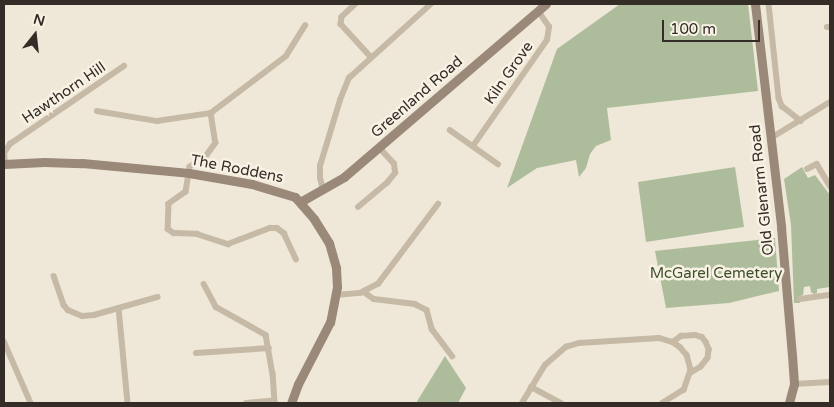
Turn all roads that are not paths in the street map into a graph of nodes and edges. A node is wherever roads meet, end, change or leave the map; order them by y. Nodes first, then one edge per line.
1 (356, 4) edge
2 (431, 4) edge
3 (546, 4) edge
4 (755, 4) edge
5 (769, 4) edge
6 (538, 11) junction
7 (305, 25) dead end
8 (371, 57) junction
9 (124, 66) dead end
10 (830, 102) edge
11 (97, 111) dead end
12 (211, 114) junction
13 (801, 121) junction
14 (450, 130) dead end
15 (771, 138) junction
16 (473, 146) junction
17 (379, 148) junction
18 (4, 164) edge
19 (498, 164) dead end
20 (808, 169) dead end
21 (189, 173) junction
22 (830, 186) edge
23 (323, 190) junction
24 (300, 202) junction
25 (438, 204) dead end
26 (358, 207) dead end
27 (296, 260) dead end
28 (54, 276) dead end
29 (204, 284) dead end
30 (364, 292) junction
31 (830, 294) edge
32 (336, 296) junction
33 (157, 297) dead end
34 (800, 298) dead end
35 (119, 308) junction
36 (4, 341) edge
37 (673, 342) junction
38 (269, 348) junction
39 (196, 353) dead end
40 (452, 356) dead end
41 (691, 374) junction
42 (830, 382) edge
43 (794, 384) junction
44 (531, 387) junction
45 (31, 403) edge
46 (128, 403) edge
47 (246, 403) edge
48 (275, 403) edge
49 (291, 403) edge
50 (522, 403) edge
51 (560, 403) edge
52 (663, 403) edge
53 (789, 403) edge

1 - 8 street
2 - 8 street
3 - 6 street, Greenland Road
4 - 15 street, Old Glenarm Road
5 - 13 street
6 - 16 street, Kiln Grove
6 - 17 street, Greenland Road
7 - 12 street
8 - 23 street
9 - 18 street, Hawthorn Hill
10 - 13 street
11 - 12 street
12 - 21 street
13 - 15 street
14 - 16 street
15 - 43 street, Old Glenarm Road
16 - 19 street
17 - 23 street, Greenland Road
17 - 26 street
18 - 21 street, The Roddens
20 - 22 street
21 - 24 street, The Roddens
21 - 27 street
23 - 24 street, Greenland Road
24 - 32 street, The Roddens
25 - 30 street
28 - 35 street
29 - 38 street
30 - 32 street
30 - 40 street
31 - 34 street
32 - 49 street, The Roddens
33 - 35 street
35 - 46 street
36 - 45 street
37 - 41 street
37 - 41 street
37 - 44 street
38 - 39 street
38 - 48 street
41 - 52 street
42 - 43 street
43 - 53 street, Old Glenarm Road
44 - 50 street
44 - 51 street
47 - 48 street

